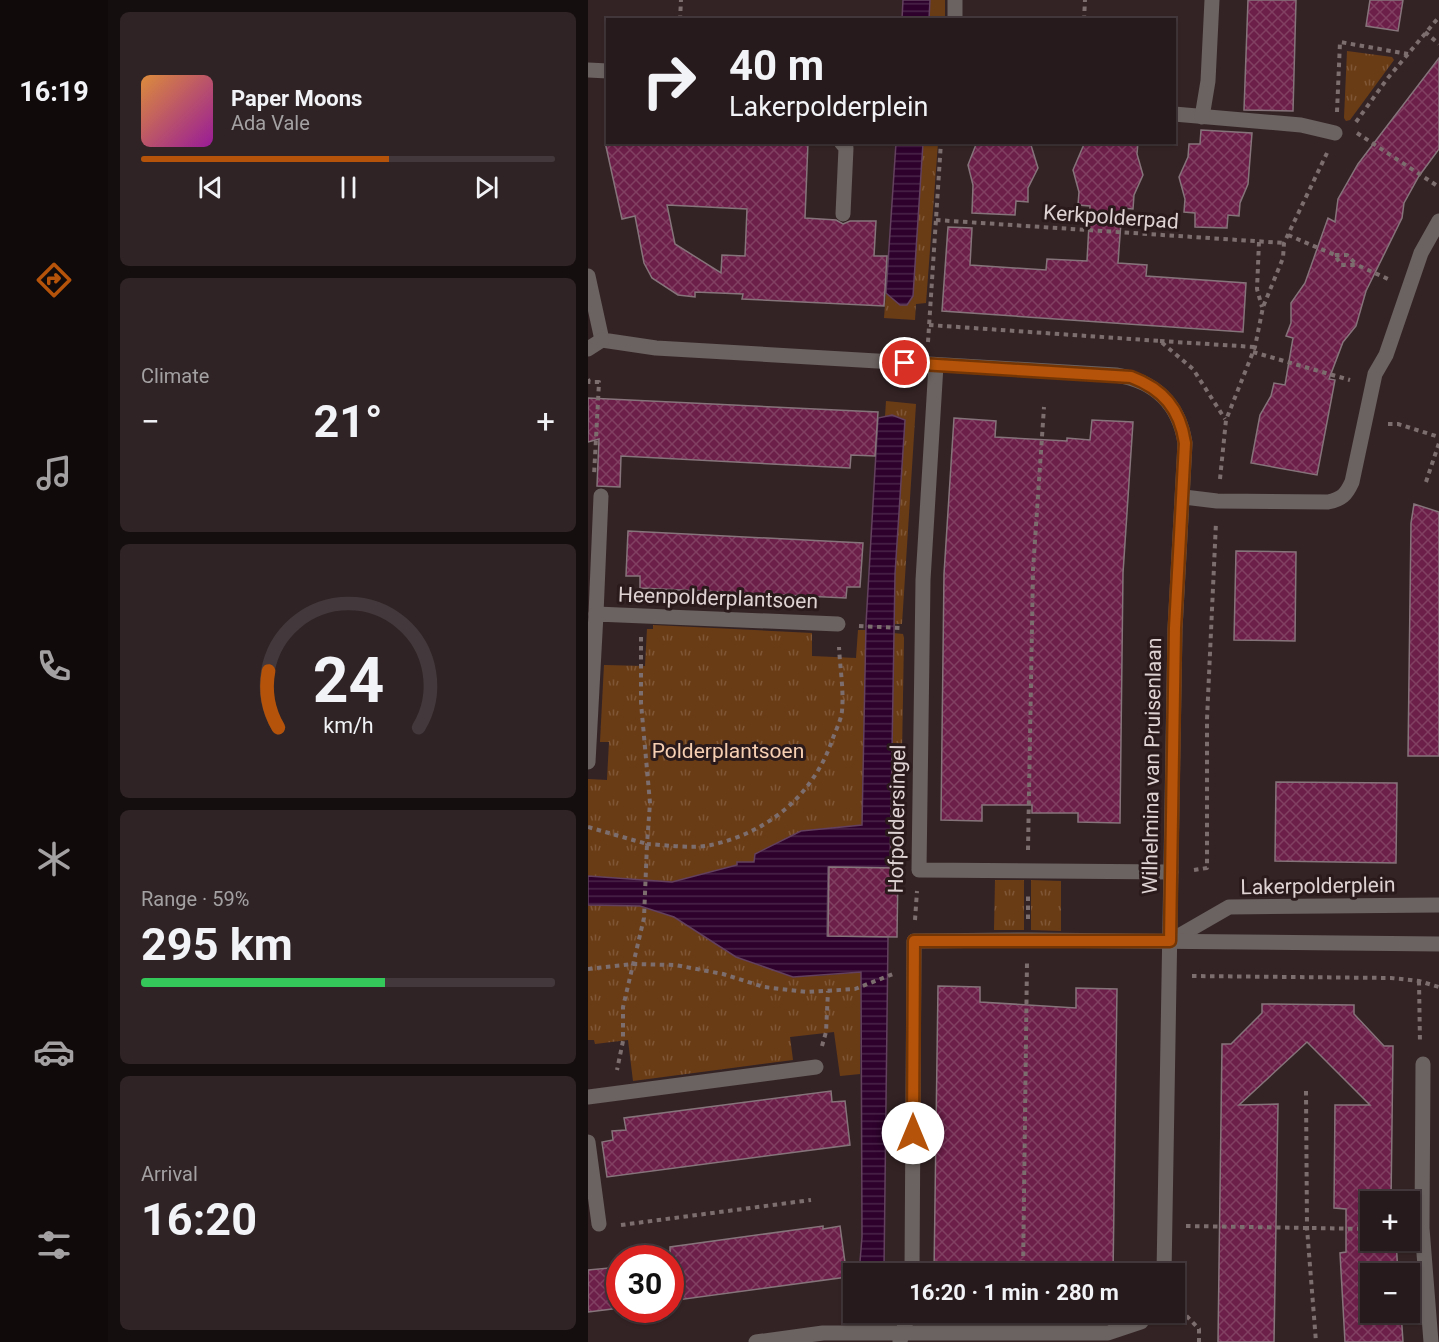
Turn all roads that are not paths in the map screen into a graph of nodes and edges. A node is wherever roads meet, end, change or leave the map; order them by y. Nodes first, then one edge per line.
1 (956, 0) edge
2 (1212, 0) edge
3 (955, 18) edge
4 (588, 70) edge
5 (606, 71) edge
6 (1176, 114) edge
7 (1202, 117) junction
8 (1335, 133) road end
9 (843, 144) edge
10 (843, 214) dead end
11 (1439, 221) edge
12 (588, 276) edge
13 (602, 340) junction
14 (588, 349) edge
15 (936, 365) junction
16 (601, 496) road end
17 (1184, 497) junction
18 (596, 614) junction
19 (838, 624) road end
20 (588, 762) edge
21 (1171, 872) junction
22 (1439, 905) edge
23 (1170, 941) junction
24 (1439, 944) edge
25 (1423, 1064) road end
26 (816, 1067) road end
27 (588, 1097) edge
28 (588, 1142) edge
29 (599, 1224) road end
30 (912, 1263) edge
31 (1164, 1263) edge
32 (1138, 1323) edge
33 (901, 1337) edge
34 (756, 1342) edge
35 (1431, 1342) edge

1 - 3 street
2 - 7 street
4 - 5 street
6 - 7 street
7 - 8 street
9 - 10 street
11 - 17 street
12 - 13 street
13 - 14 street
13 - 15 street, Wilhelmina van Pruisenlaan
15 - 17 street, Wilhelmina van Pruisenlaan
15 - 21 street, Hofpoldersingel
16 - 18 street, Heenpolderplantsoen
17 - 21 street, Wilhelmina van Pruisenlaan
18 - 19 street, Heenpolderplantsoen
18 - 20 street, Heenpolderplantsoen
21 - 23 street, Wilhelmina van Pruisenlaan
22 - 23 street, Lakerpolderplein
23 - 24 street
23 - 30 street
23 - 31 street, Wilhelmina van Pruisenlaan
25 - 35 street
26 - 27 street
28 - 29 street
32 - 33 street
33 - 34 street

